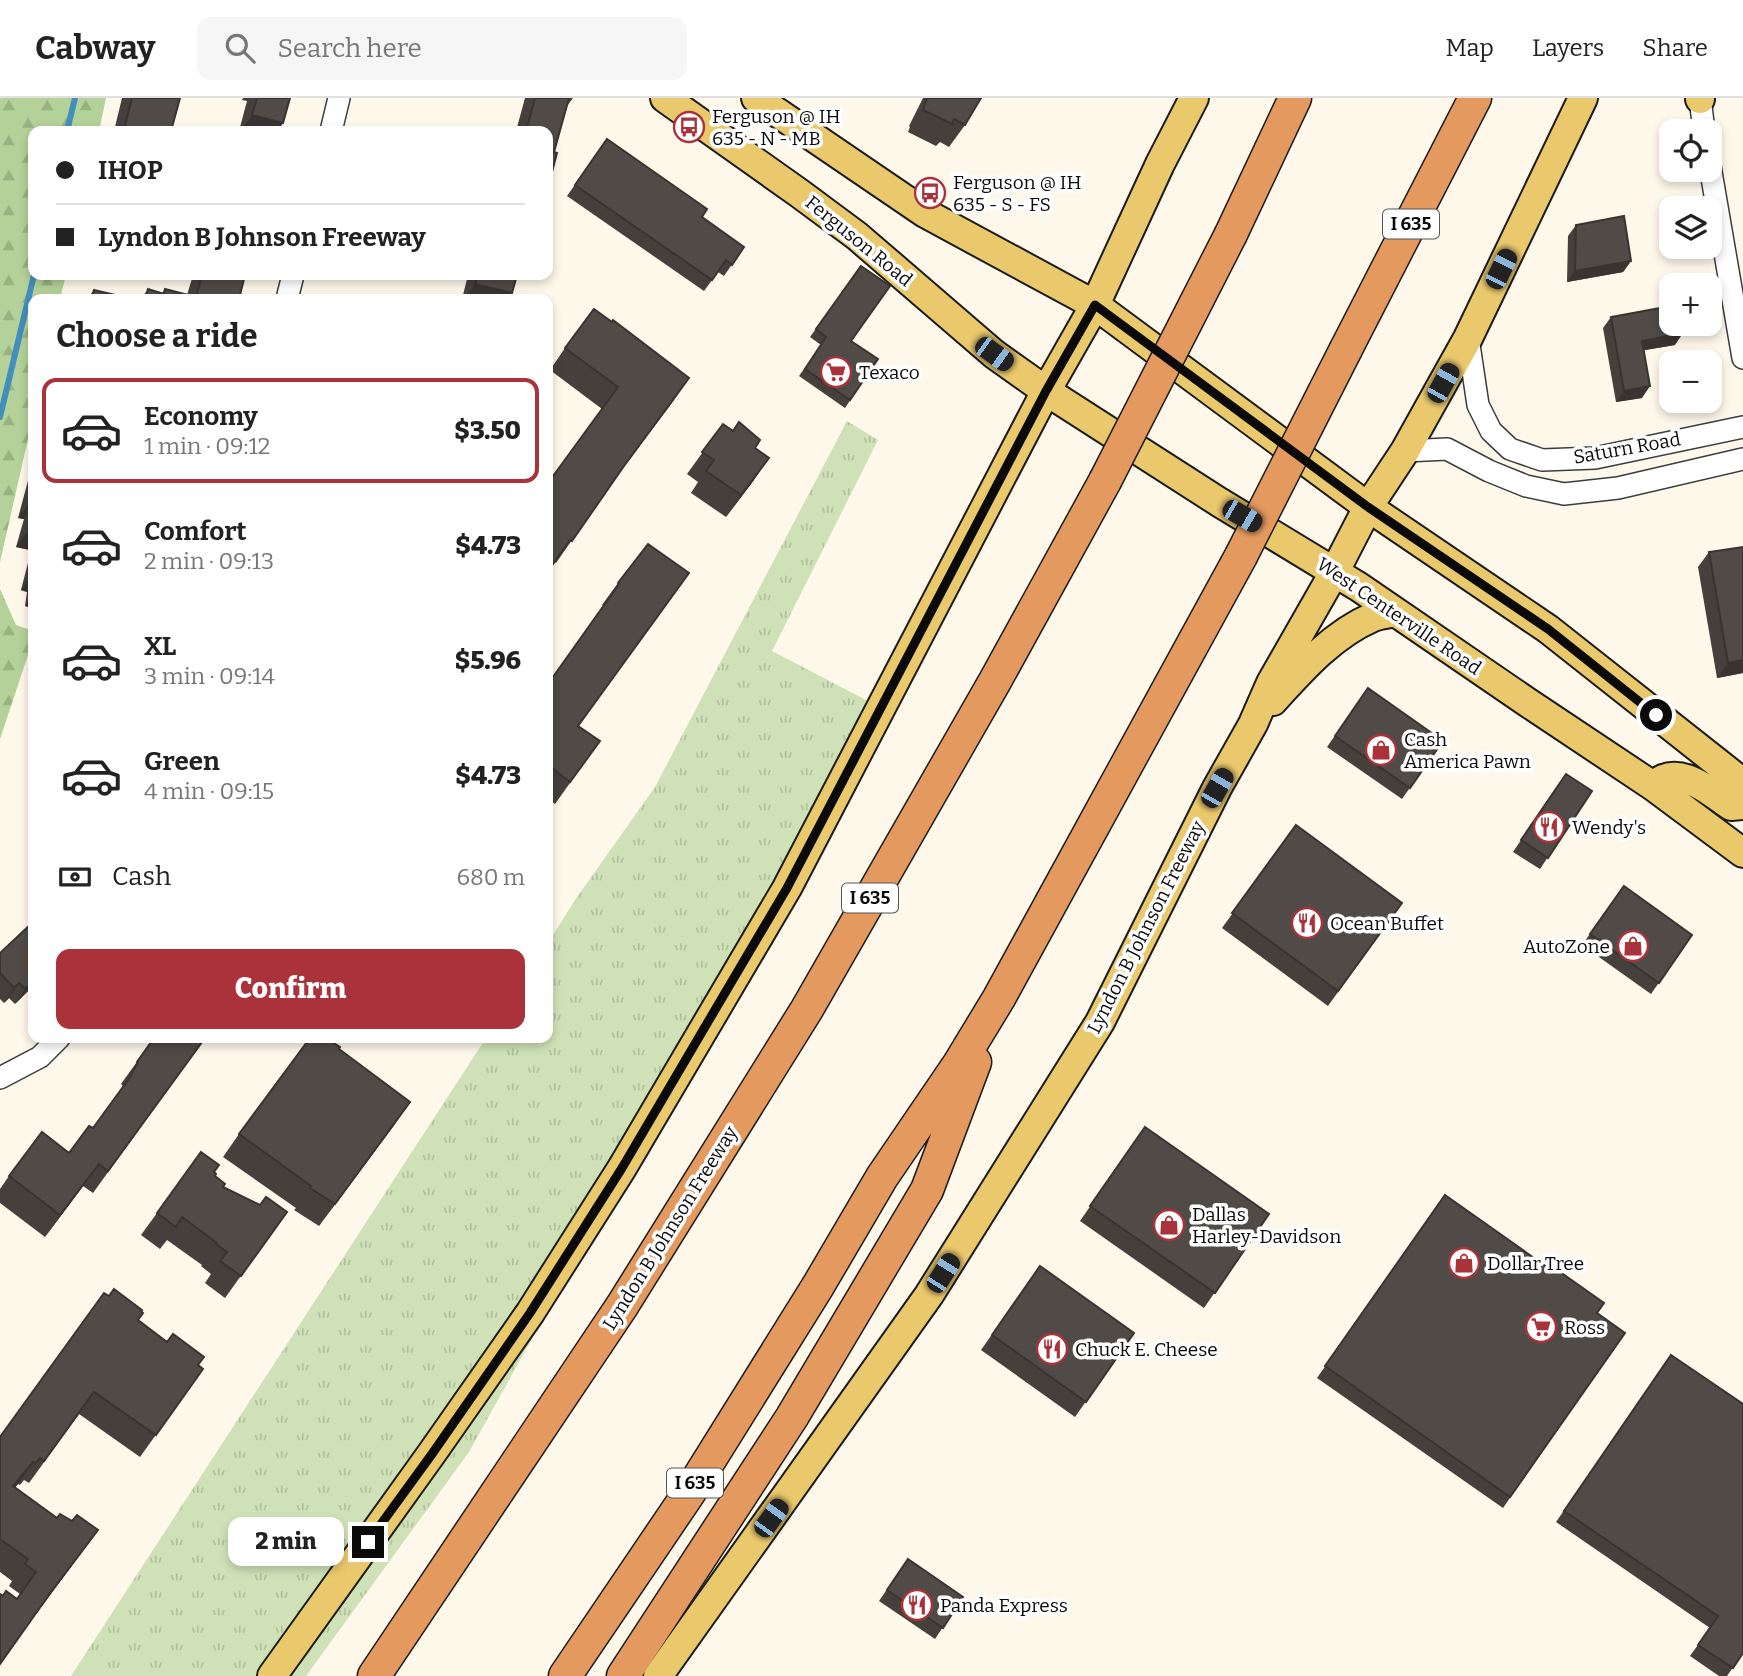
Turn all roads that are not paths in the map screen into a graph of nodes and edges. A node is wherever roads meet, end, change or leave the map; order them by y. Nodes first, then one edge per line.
1 (339, 98) edge
2 (665, 98) edge
3 (756, 98) edge
4 (1194, 98) edge
5 (1295, 98) edge
6 (1475, 98) edge
7 (1583, 98) edge
8 (1700, 98) edge
9 (1703, 119) edge
10 (332, 126) edge
11 (1713, 182) edge
12 (1095, 305) junction
13 (1468, 338) junction
14 (1743, 358) edge
15 (1046, 391) junction
16 (1743, 427) edge
17 (1405, 451) junction
18 (1743, 459) edge
19 (1368, 507) junction
20 (1335, 571) junction
21 (1394, 612) junction
22 (1253, 724) junction
23 (1743, 783) edge
24 (1653, 786) junction
25 (1743, 805) edge
26 (1743, 853) edge
27 (999, 999) junction
28 (54, 1043) edge
29 (0, 1078) edge
30 (272, 1676) edge
31 (374, 1676) edge
32 (565, 1676) edge
33 (624, 1676) edge
34 (658, 1676) edge

1 - 10 street
2 - 15 main road, Ferguson Road
3 - 12 main road
4 - 12 main road
5 - 31 highway, Lyndon B Johnson Freeway / I 635, bridge
6 - 27 highway, I 635, bridge
7 - 13 main road, Lyndon B Johnson Freeway
8 - 9 street
11 - 14 street
12 - 15 main road
12 - 19 main road
13 - 16 street, Saturn Road
13 - 17 main road, Lyndon B Johnson Freeway
15 - 20 main road, West Centerville Road
15 - 30 main road
17 - 18 street, Saturn Road
17 - 19 main road, Lyndon B Johnson Freeway
19 - 20 main road, Lyndon B Johnson Freeway
19 - 23 main road
20 - 21 main road, West Centerville Road
20 - 22 main road, Lyndon B Johnson Freeway
21 - 22 main road
21 - 24 main road, West Centerville Road
22 - 34 main road, Lyndon B Johnson Freeway
24 - 25 main road
24 - 26 main road, West Centerville Road
27 - 32 highway, I 635
27 - 33 highway
28 - 29 street

